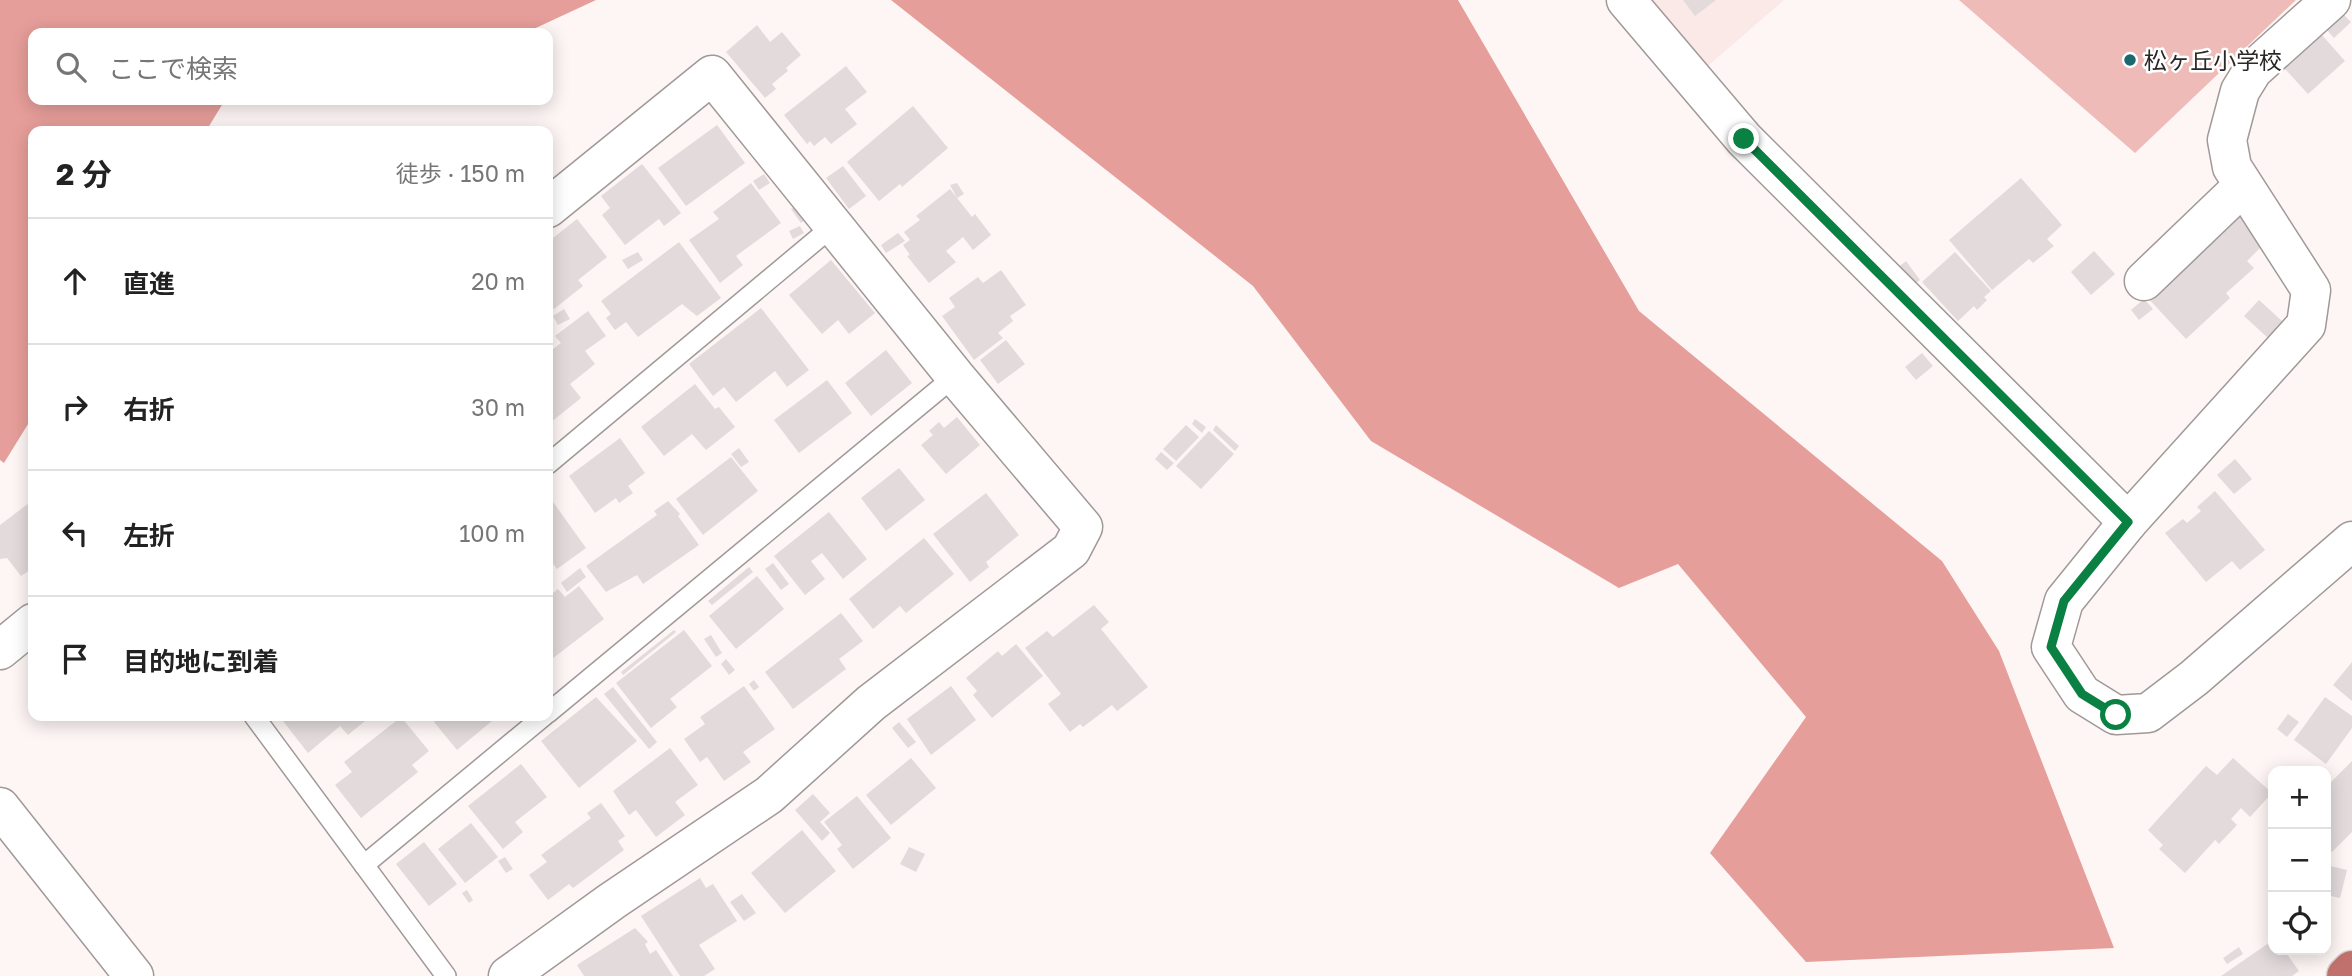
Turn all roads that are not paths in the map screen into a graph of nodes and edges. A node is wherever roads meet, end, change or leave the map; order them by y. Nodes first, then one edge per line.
1 (1626, 0) edge
2 (2331, 0) edge
3 (2243, 186) junction
4 (553, 204) edge
5 (833, 226) junction
6 (2144, 281) dead end
7 (955, 376) junction
8 (553, 460) edge
9 (2128, 522) junction
10 (2352, 541) edge
11 (28, 627) edge
12 (0, 650) edge
13 (553, 708) edge
14 (258, 721) edge
15 (538, 721) edge
16 (0, 807) edge
17 (364, 864) junction
18 (2352, 970) edge
19 (124, 972) edge
20 (446, 976) edge
21 (508, 976) edge
22 (2346, 976) edge

1 - 9 street
2 - 3 street
3 - 6 street
3 - 9 street
4 - 5 street
5 - 7 street
5 - 8 lane
7 - 13 lane
7 - 21 street
9 - 10 street
11 - 12 street
14 - 17 lane
15 - 17 lane
16 - 19 street
17 - 20 lane
18 - 22 highway

